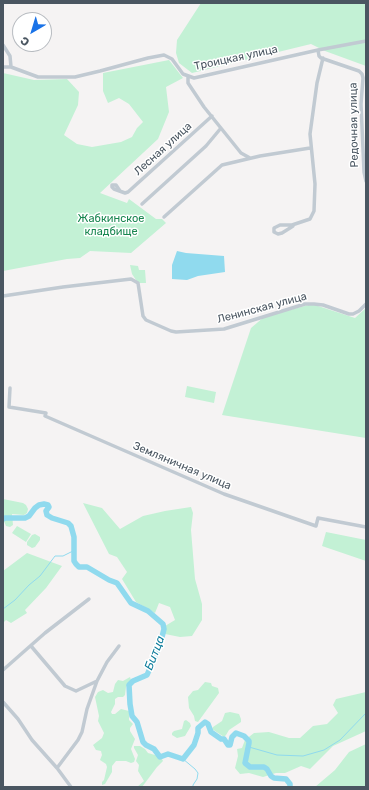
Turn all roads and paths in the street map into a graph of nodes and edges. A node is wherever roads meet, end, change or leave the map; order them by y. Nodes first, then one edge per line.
1 (366, 41) edge
2 (3, 45) edge
3 (318, 50) junction
4 (324, 58) junction
5 (3, 67) edge
6 (11, 67) junction
7 (188, 76) junction
8 (212, 116) junction
9 (221, 128) junction
10 (365, 145) edge
11 (310, 148) junction
12 (242, 153) junction
13 (250, 158) junction
14 (242, 160) junction
15 (366, 181) edge
16 (120, 191) dead end
17 (142, 204) dead end
18 (164, 217) dead end
19 (292, 225) junction
20 (3, 296) edge
21 (366, 304) edge
22 (10, 388) dead end
23 (366, 527) edge
24 (89, 598) dead end
25 (31, 646) junction
26 (119, 646) dead end
27 (3, 670) edge
28 (97, 681) junction
29 (3, 702) edge
30 (57, 768) junction
31 (71, 787) edge

1 - 3 street, Троицкая улица
2 - 6 street
3 - 4 street
3 - 7 street, Троицкая улица
4 - 10 street, Редочная улица
4 - 11 street
5 - 6 street
6 - 7 street, Троицкая улица
7 - 8 street
8 - 9 street
8 - 16 street, Лесная улица
9 - 12 street
9 - 17 street
10 - 15 street, Редочная улица
11 - 13 street
11 - 19 street
12 - 13 street
12 - 14 street
13 - 14 street
14 - 18 street
19 - 19 street
20 - 21 street, Ленинская улица
22 - 23 street, Земляничная улица
24 - 25 street
25 - 27 street
25 - 28 street
26 - 28 street
28 - 30 street
29 - 30 street
30 - 31 street

